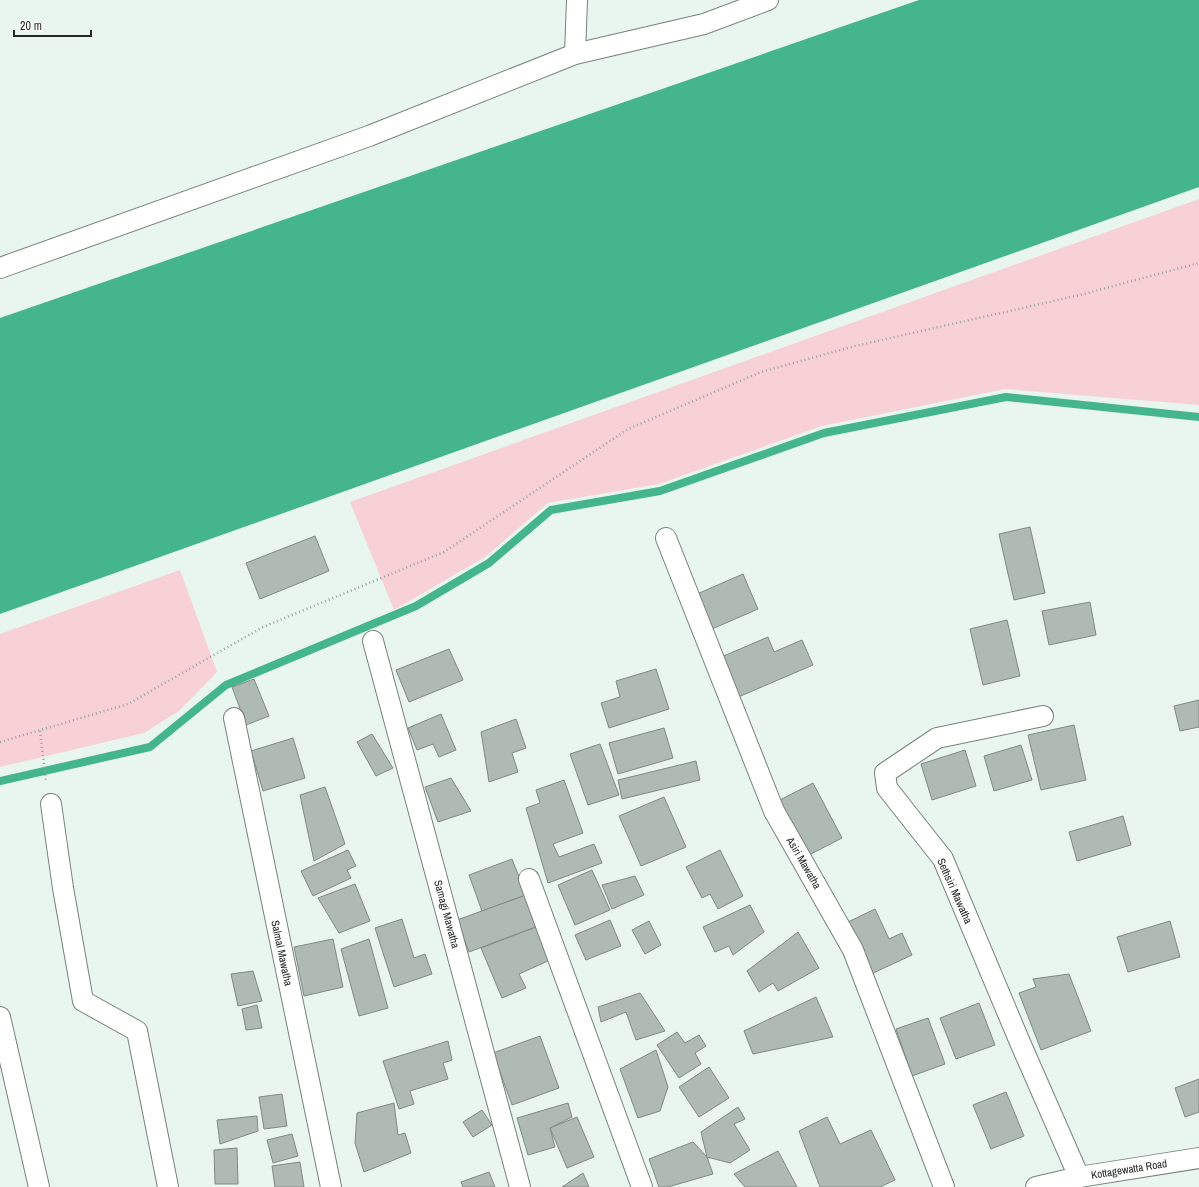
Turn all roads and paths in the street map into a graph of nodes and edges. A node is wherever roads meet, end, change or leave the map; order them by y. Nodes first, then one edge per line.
1 (577, 0) edge
2 (768, 0) edge
3 (575, 54) junction
4 (1199, 263) edge
5 (0, 268) edge
6 (666, 538) dead end
7 (373, 641) dead end
8 (1043, 716) dead end
9 (234, 718) dead end
10 (40, 731) junction
11 (0, 742) edge
12 (46, 780) dead end
13 (51, 804) dead end
14 (529, 879) dead end
15 (0, 1018) edge
16 (1199, 1158) edge
17 (1079, 1177) junction
18 (1041, 1186) edge
19 (39, 1187) edge
20 (168, 1187) edge
21 (331, 1187) edge
22 (520, 1187) edge
23 (642, 1187) edge
24 (944, 1187) edge

1 - 3 street
2 - 3 street
3 - 5 street
4 - 10 path
6 - 24 street, Asiri Mawatha
7 - 22 street, Samagi Mawatha
8 - 17 street, Sethsiri Mawatha
9 - 21 street, Salmal Mawatha
10 - 11 path
10 - 12 path
13 - 20 street
14 - 23 street
15 - 19 street
16 - 17 street, Kottagewatta Road
17 - 18 street, Kottagewatta Road

